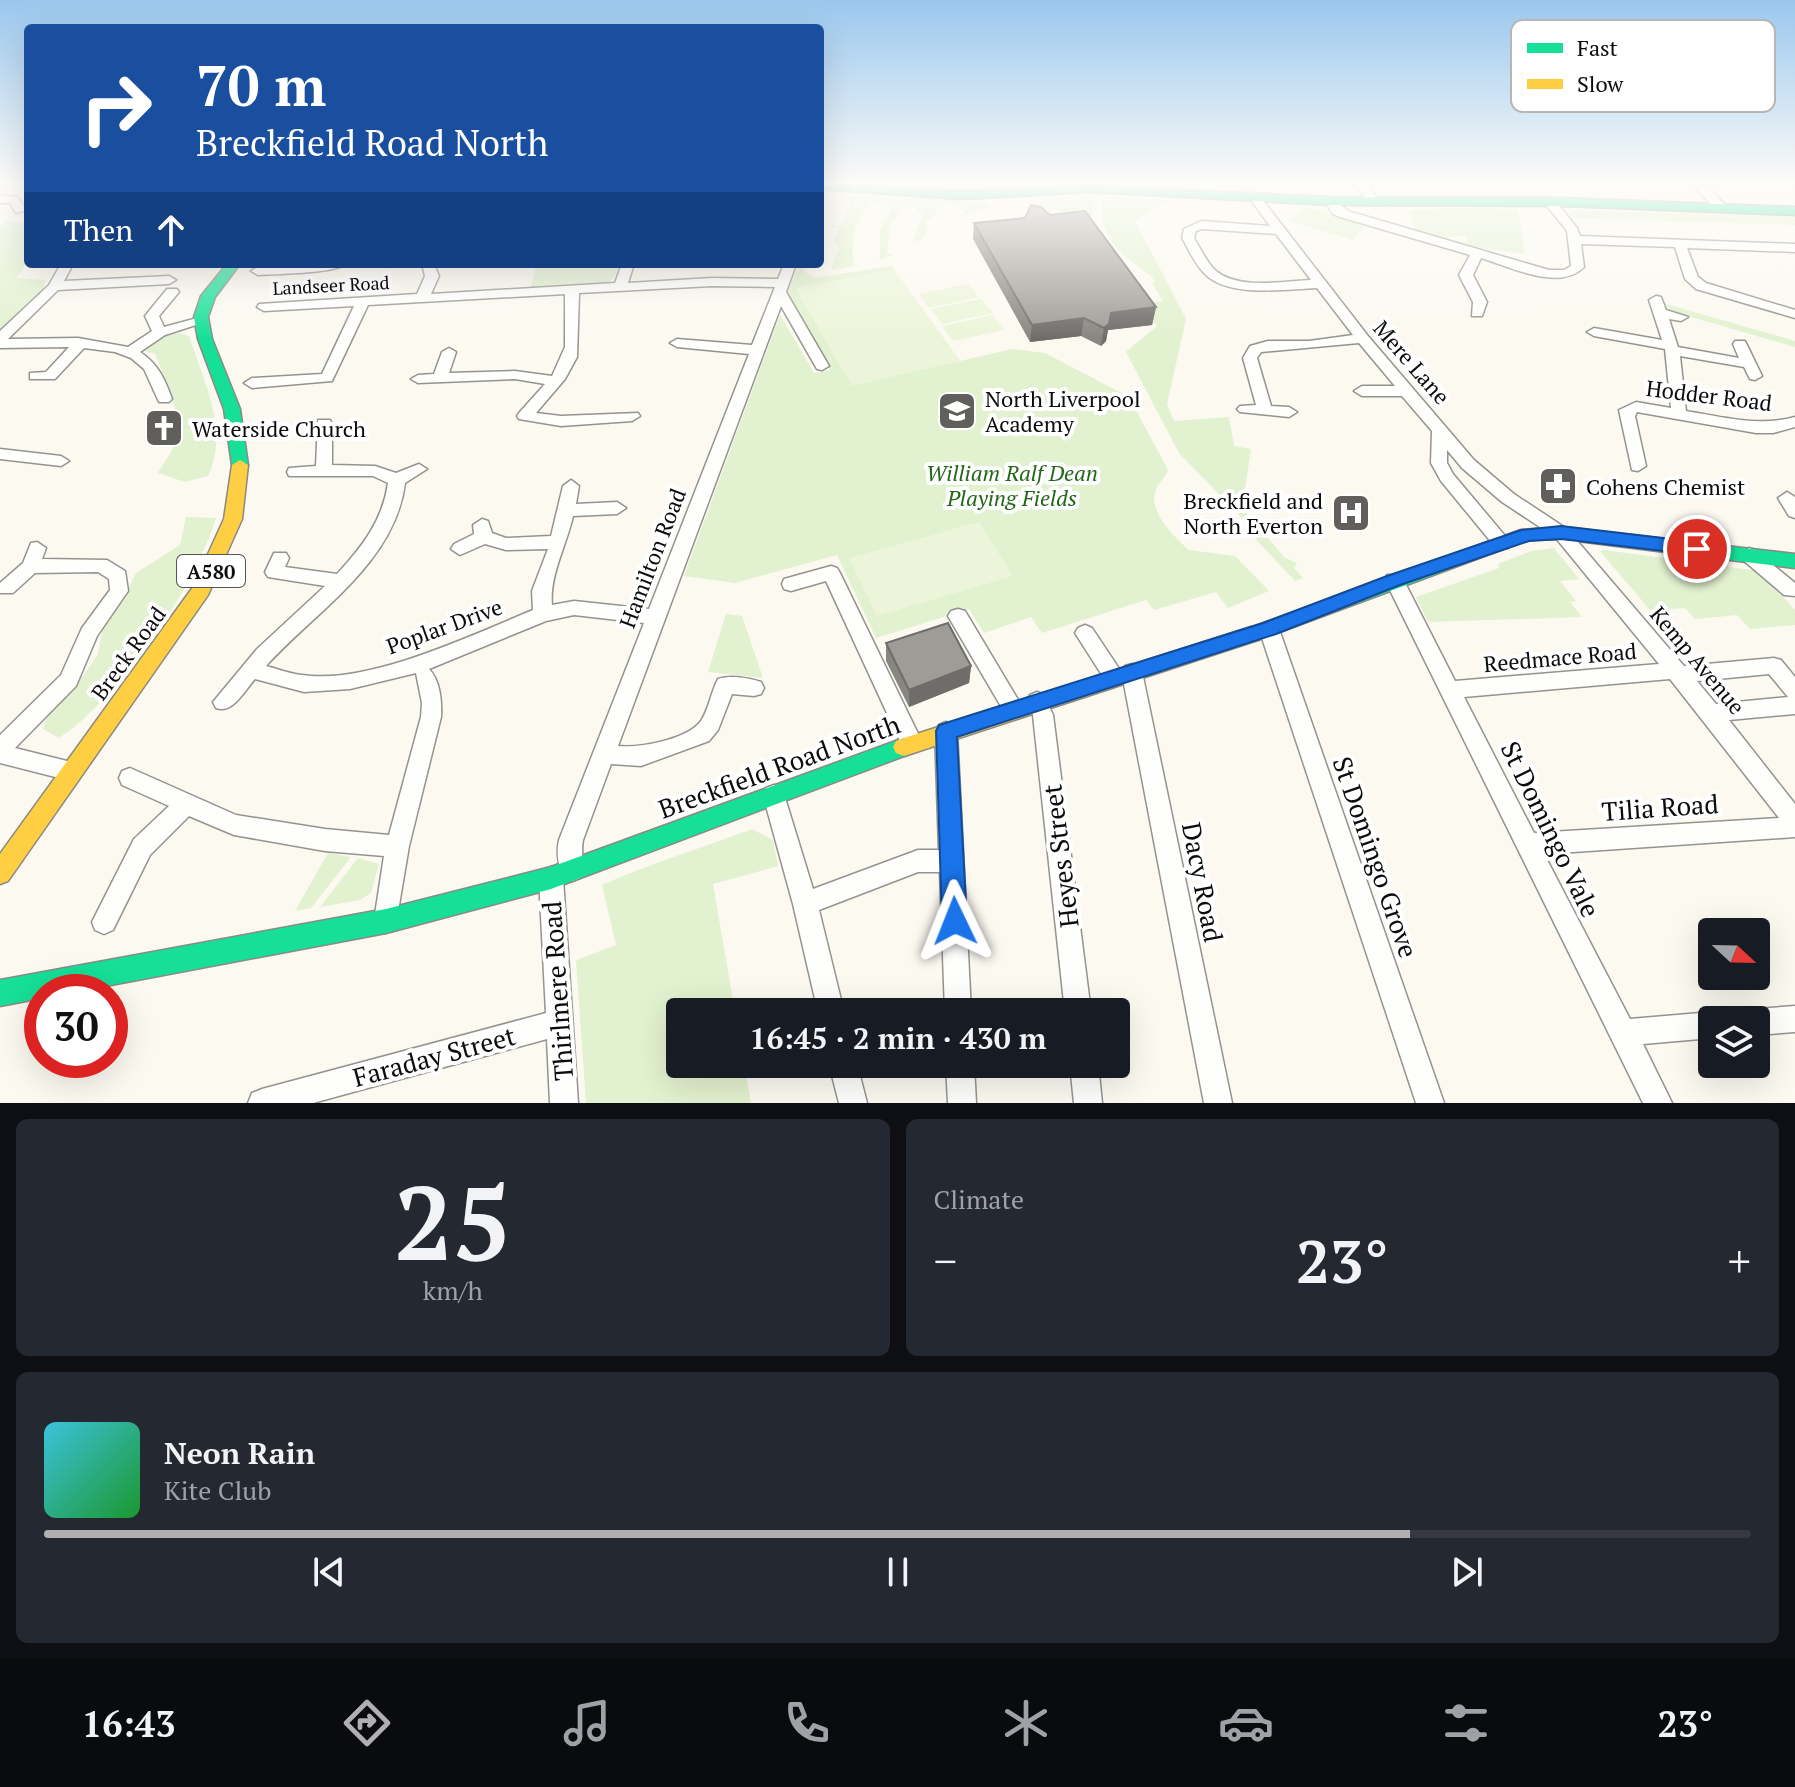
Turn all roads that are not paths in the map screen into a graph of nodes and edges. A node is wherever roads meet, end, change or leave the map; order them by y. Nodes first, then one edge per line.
1 (1189, 235) edge
2 (1283, 235) edge
3 (1415, 235) edge
4 (1573, 235) edge
5 (1574, 240) junction
6 (1680, 245) junction
7 (1795, 248) edge
8 (1477, 254) junction
9 (65, 268) edge
10 (231, 268) edge
11 (308, 268) edge
12 (429, 268) edge
13 (627, 268) edge
14 (788, 268) edge
15 (258, 271) dead end
16 (1319, 284) junction
17 (54, 287) junction
18 (781, 287) junction
19 (620, 288) junction
20 (573, 290) junction
21 (422, 298) junction
22 (363, 302) junction
23 (264, 307) dead end
24 (1477, 313) dead end
25 (1795, 314) edge
26 (1681, 317) dead end
27 (201, 321) junction
28 (160, 332) junction
29 (1594, 332) dead end
30 (1363, 339) junction
31 (0, 341) edge
32 (80, 343) junction
33 (1740, 344) dead end
34 (685, 348) dead end
35 (1671, 348) junction
36 (757, 350) junction
37 (130, 352) junction
38 (449, 352) dead end
39 (822, 366) dead end
40 (49, 376) dead end
41 (440, 378) junction
42 (418, 379) dead end
43 (554, 381) junction
44 (252, 383) dead end
45 (1362, 391) dead end
46 (1408, 391) junction
47 (164, 399) dead end
48 (1245, 409) dead end
49 (1265, 411) junction
50 (1289, 412) dead end
51 (1679, 414) junction
52 (632, 416) dead end
53 (1795, 422) edge
54 (324, 424) dead end
55 (1440, 428) junction
56 (0, 454) edge
57 (61, 461) dead end
58 (1638, 466) dead end
59 (419, 469) dead end
60 (324, 471) junction
61 (295, 472) dead end
62 (397, 480) junction
63 (571, 486) dead end
64 (617, 508) dead end
65 (567, 510) junction
66 (1561, 533) junction
67 (559, 542) junction
68 (1502, 543) junction
69 (460, 549) dead end
70 (1749, 555) junction
71 (280, 558) dead end
72 (1795, 561) edge
73 (1394, 580) junction
74 (342, 581) junction
75 (791, 584) dead end
76 (6, 588) dead end
77 (1791, 590) dead end
78 (543, 614) junction
79 (958, 616) dead end
80 (655, 617) junction
81 (1269, 629) junction
82 (1085, 633) dead end
83 (250, 670) junction
84 (1676, 673) junction
85 (1123, 674) junction
86 (425, 676) dead end
87 (754, 688) dead end
88 (1450, 690) junction
89 (1795, 691) edge
90 (1037, 701) junction
91 (223, 702) dead end
92 (1795, 705) edge
93 (1013, 709) junction
94 (1711, 713) junction
95 (946, 731) junction
96 (912, 744) junction
97 (0, 752) edge
98 (604, 754) junction
99 (71, 771) junction
100 (130, 778) dead end
101 (774, 795) junction
102 (185, 805) junction
103 (1795, 824) edge
104 (1529, 844) junction
105 (397, 846) junction
106 (952, 861) junction
107 (0, 873) edge
108 (561, 874) junction
109 (805, 904) junction
110 (386, 921) junction
111 (104, 922) dead end
112 (0, 993) edge
113 (828, 998) edge
114 (957, 998) edge
115 (1076, 998) edge
116 (1795, 1019) edge
117 (1770, 1021) edge
118 (559, 1023) junction
119 (1698, 1026) edge
120 (1622, 1033) junction
121 (847, 1078) edge
122 (961, 1078) edge
123 (1085, 1078) edge
124 (262, 1103) edge
125 (564, 1103) edge
126 (853, 1103) edge
127 (962, 1103) edge
128 (1088, 1103) edge
129 (1218, 1103) edge
130 (1430, 1103) edge
131 (1658, 1103) edge

1 - 16 street
2 - 16 street, Mere Lane
3 - 8 street
4 - 5 street
5 - 6 street
5 - 8 street
6 - 7 street
6 - 25 street
8 - 24 street
9 - 17 street
10 - 27 main road
11 - 15 street
12 - 21 street
13 - 19 street
14 - 18 street, Hamilton Road
16 - 30 street, Mere Lane
17 - 28 street
17 - 31 street
18 - 19 street, Landseer Road
18 - 36 street, Hamilton Road
18 - 39 street
19 - 20 street, Landseer Road
20 - 21 street, Landseer Road
20 - 43 street
21 - 22 street, Landseer Road
22 - 23 street, Landseer Road
22 - 44 street
26 - 35 street
27 - 28 street
27 - 99 main road, Breck Road / A580
28 - 37 street
29 - 35 street
30 - 46 street, Mere Lane
30 - 49 street
31 - 32 street
32 - 37 street
32 - 40 street
33 - 35 street
34 - 36 street
35 - 51 street
36 - 80 street, Hamilton Road
37 - 47 street
38 - 41 street
41 - 42 street
41 - 43 street
43 - 52 street
45 - 46 street
46 - 55 street, Mere Lane
48 - 49 street
49 - 50 street
51 - 53 street, Hodder Road
51 - 58 street, Hodder Road
54 - 60 street
55 - 66 street, Mere Lane
55 - 68 street
56 - 57 street
59 - 62 street
60 - 61 street
60 - 62 street
62 - 74 street
63 - 65 street
64 - 65 street
65 - 67 street
66 - 68 main road, Breckfield Road North
66 - 70 main road, Breckfield Road North
66 - 84 street, Kemp Avenue
67 - 69 street
67 - 78 street
68 - 73 main road, Breckfield Road North
70 - 72 main road, Breckfield Road North
70 - 77 street
71 - 74 street
73 - 81 main road, Breckfield Road North
73 - 88 street, St Domingo Vale
74 - 83 street
75 - 96 street
76 - 97 street
78 - 80 street, Poplar Drive
78 - 83 street, Poplar Drive
79 - 93 street
80 - 98 street, Hamilton Road
81 - 85 main road, Breckfield Road North
81 - 130 street, St Domingo Grove
82 - 85 street
83 - 91 street
84 - 88 street, Reedmace Road
84 - 89 street, Reedmace Road
84 - 94 street, Kemp Avenue
85 - 90 main road, Breckfield Road North
85 - 129 street, Dacy Road
86 - 105 street
87 - 98 street
88 - 104 street, St Domingo Vale
90 - 93 main road, Breckfield Road North
90 - 115 street, Heyes Street
92 - 94 street
93 - 95 main road, Breckfield Road North
94 - 103 street, Kemp Avenue
95 - 96 main road, Breckfield Road North
95 - 106 street
96 - 101 main road, Breckfield Road North
97 - 99 street
98 - 108 street, Hamilton Road
99 - 107 main road, Breck Road / A580
100 - 102 street
101 - 108 main road, Breckfield Road North
101 - 109 street
102 - 105 street
102 - 111 street
103 - 104 street, Tilia Road
104 - 120 street, St Domingo Vale
105 - 110 street
106 - 109 street
106 - 114 street
108 - 110 main road, Breckfield Road North
108 - 118 street, Thirlmere Road
109 - 113 street
110 - 112 main road, Breckfield Road North
116 - 117 street
118 - 124 street, Faraday Street
118 - 125 street, Thirlmere Road
119 - 120 street
120 - 131 street, St Domingo Vale
121 - 126 street
122 - 127 street
123 - 128 street

